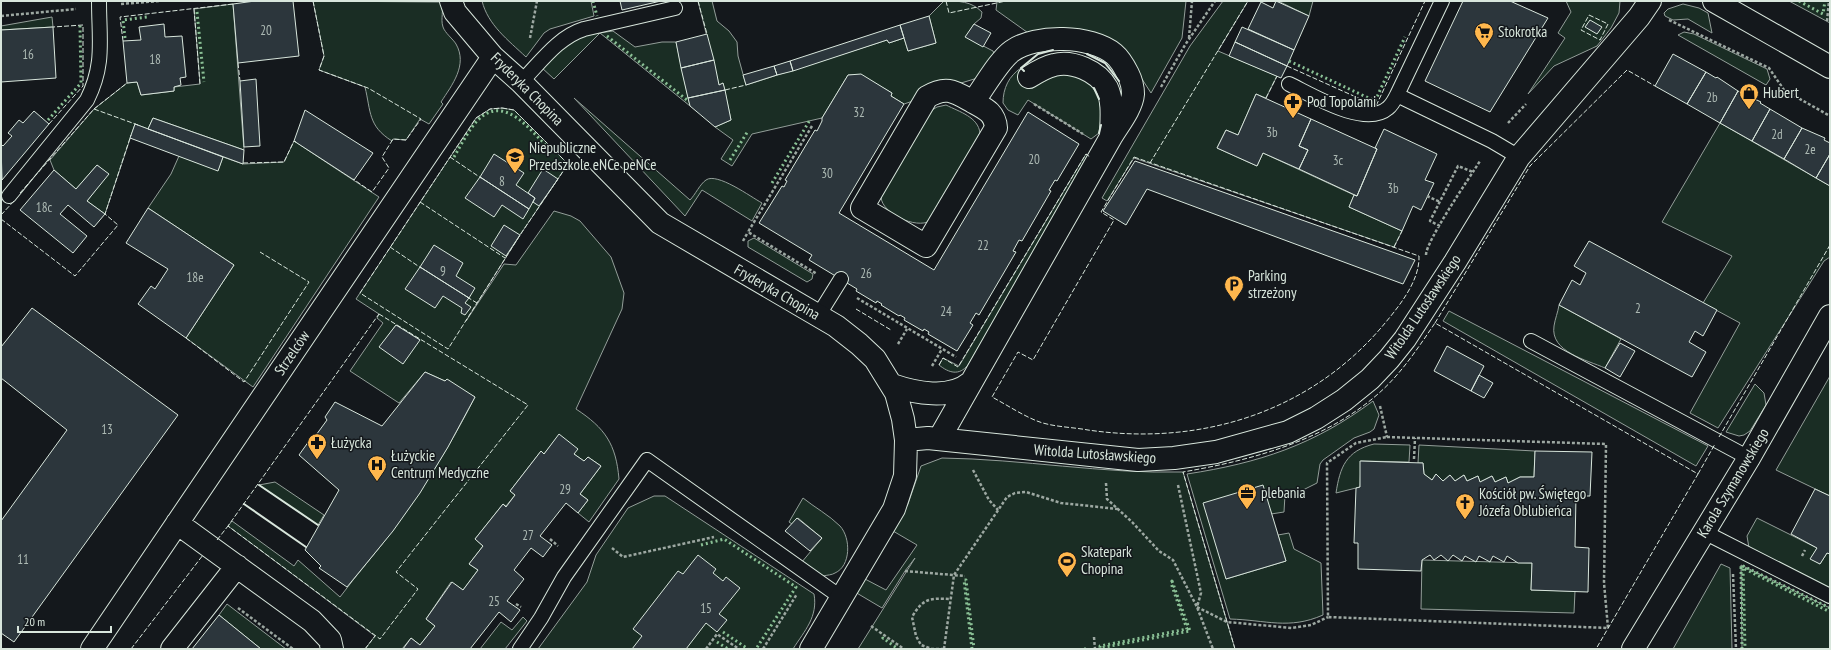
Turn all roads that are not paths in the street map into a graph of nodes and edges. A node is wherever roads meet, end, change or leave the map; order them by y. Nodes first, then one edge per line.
1 (99, 1) edge
2 (451, 1) edge
3 (1442, 1) edge
4 (1714, 1) edge
5 (1648, 5) edge
6 (676, 8) dead end
7 (494, 57) junction
8 (1830, 67) edge
9 (527, 76) junction
10 (1029, 77) dead end
11 (1289, 84) dead end
12 (1397, 95) junction
13 (974, 102) junction
14 (1111, 137) junction
15 (1519, 157) junction
16 (9, 196) dead end
17 (839, 282) road end
18 (818, 316) junction
19 (1830, 316) edge
20 (1531, 340) dead end
21 (970, 383) junction
22 (892, 385) junction
23 (939, 439) junction
24 (906, 440) junction
25 (1749, 458) junction
26 (177, 524) junction
27 (1704, 532) junction
28 (238, 566) junction
29 (1830, 596) edge
30 (842, 598) junction
31 (92, 649) edge
32 (172, 649) edge
33 (332, 649) edge
34 (520, 649) edge
35 (811, 649) edge
36 (1633, 649) edge

1 - 16 lane
2 - 7 street, Fryderyka Chopina
3 - 12 lane
4 - 8 street
5 - 15 street, Witolda Lutosławskiego
6 - 9 lane
7 - 9 street, Fryderyka Chopina
7 - 26 street, Strzelców
9 - 18 street, Fryderyka Chopina
10 - 14 street
11 - 12 lane
12 - 15 lane
13 - 13 street
13 - 14 street
14 - 21 street
15 - 23 street, Witolda Lutosławskiego
17 - 18 lane
18 - 22 street, Fryderyka Chopina
19 - 25 street, Karola Szymanowskiego
20 - 25 lane
21 - 22 street
21 - 23 street
22 - 24 street, Fryderyka Chopina
23 - 24 street, Witolda Lutosławskiego
24 - 30 street, Fryderyka Chopina
25 - 27 street, Karola Szymanowskiego
26 - 28 street
26 - 31 street, Strzelców
27 - 29 lane
27 - 36 street, Karola Szymanowskiego
28 - 32 street
28 - 33 street
30 - 34 lane
30 - 35 street, Fryderyka Chopina

